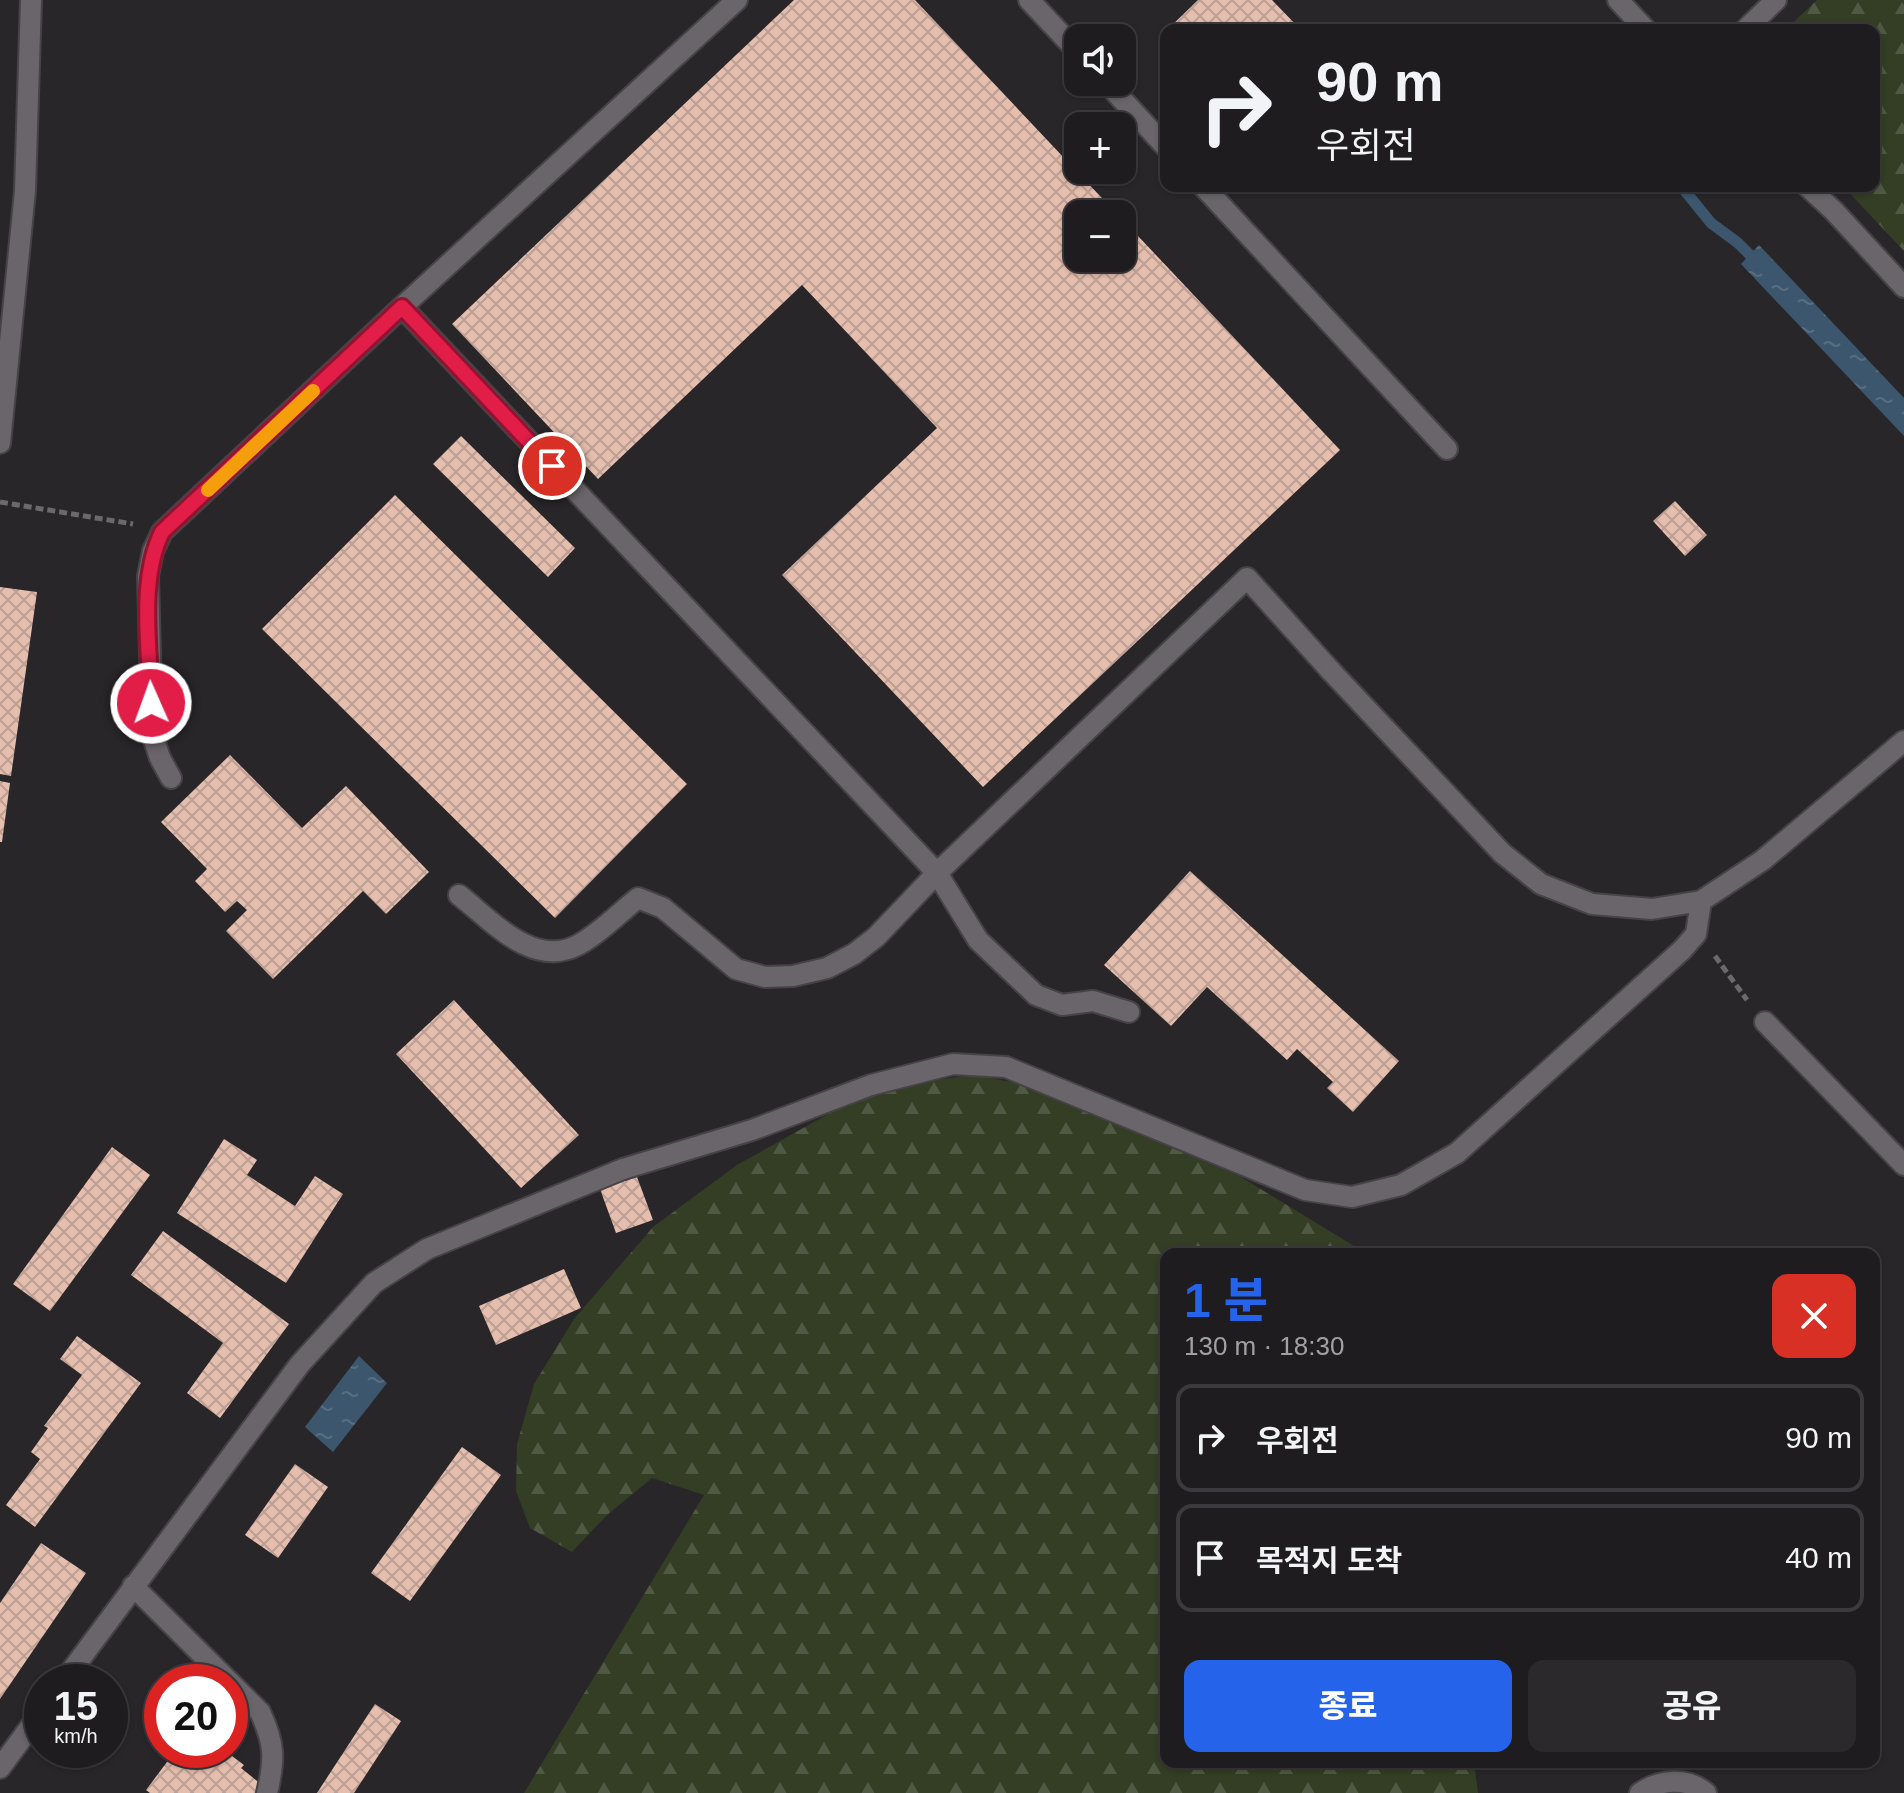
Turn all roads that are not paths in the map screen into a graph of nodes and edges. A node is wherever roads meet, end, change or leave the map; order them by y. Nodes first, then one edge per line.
1 (31, 0) edge
2 (737, 0) edge
3 (1029, 0) edge
4 (1618, 0) edge
5 (1776, 0) edge
6 (1640, 24) edge
7 (1751, 24) edge
8 (1064, 37) edge
9 (1119, 96) edge
10 (1160, 140) edge
11 (1209, 192) edge
12 (1813, 192) edge
13 (1904, 287) edge
14 (402, 307) junction
15 (0, 443) edge
16 (1447, 449) dead end
17 (1904, 741) edge
18 (171, 778) dead end
19 (937, 873) junction
20 (459, 895) dead end
21 (1701, 901) junction
22 (1129, 1012) dead end
23 (1765, 1022) road end
24 (1904, 1165) edge
25 (133, 1586) junction
26 (76, 1664) edge
27 (24, 1735) edge
28 (0, 1768) edge
29 (267, 1793) edge
30 (1640, 1793) edge
31 (1706, 1793) edge

1 - 15 street
2 - 14 street
3 - 8 street
4 - 6 street
5 - 7 street
9 - 10 street
11 - 16 street
12 - 13 street
14 - 18 street
14 - 19 street
17 - 21 street
19 - 20 street
19 - 21 street
19 - 22 street
21 - 25 street
23 - 24 street
25 - 26 street
25 - 29 street
27 - 28 street
30 - 31 street

